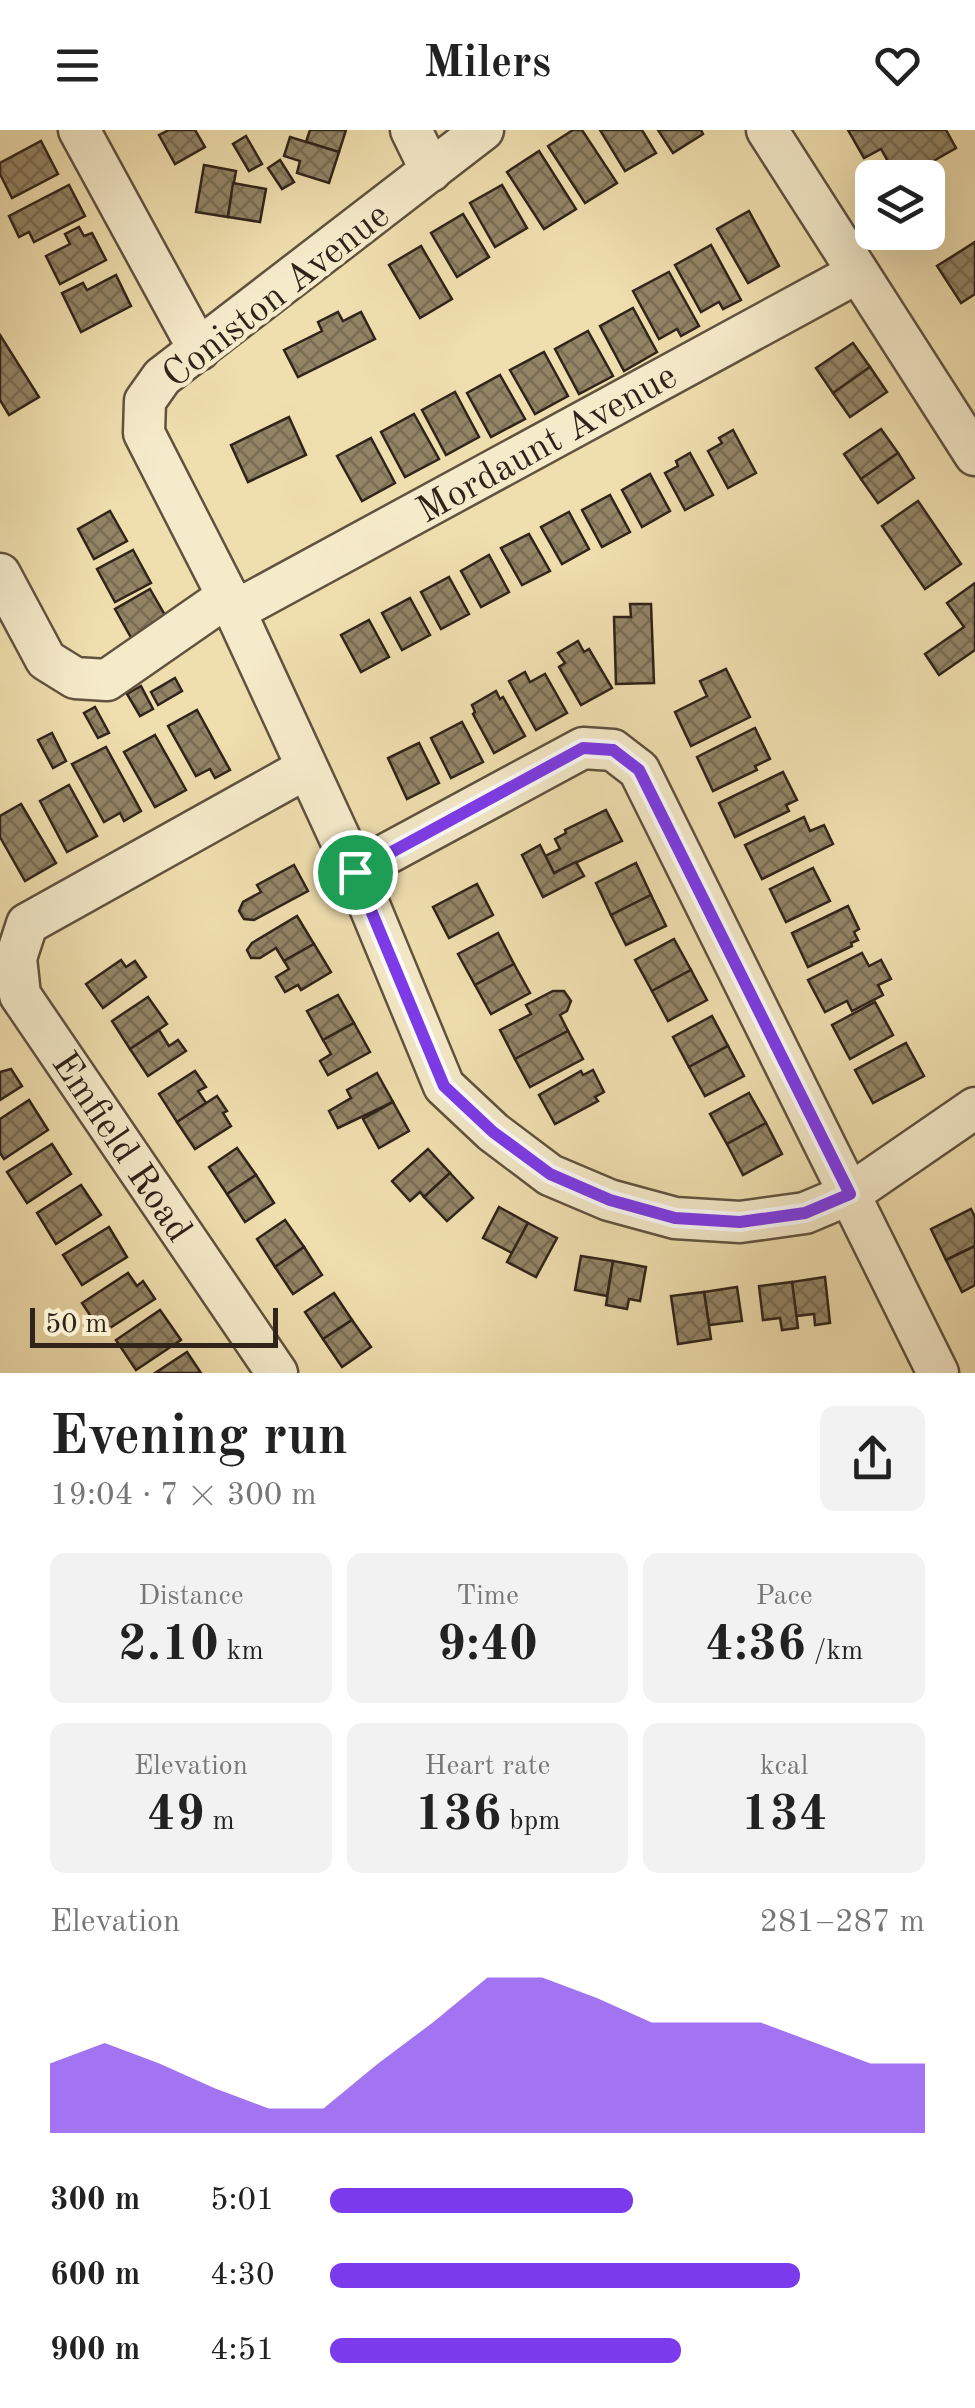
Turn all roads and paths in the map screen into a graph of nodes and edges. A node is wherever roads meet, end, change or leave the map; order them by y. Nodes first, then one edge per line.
1 (79, 130) edge
2 (411, 130) edge
3 (483, 130) edge
4 (767, 130) edge
5 (431, 171) junction
6 (857, 273) junction
7 (199, 350) junction
8 (975, 455) edge
9 (0, 574) edge
10 (231, 604) junction
11 (305, 769) junction
12 (355, 872) junction
13 (975, 1108) edge
14 (850, 1194) junction
15 (277, 1373) edge
16 (938, 1373) edge

1 - 7 street
2 - 5 street
3 - 5 street, Coniston Avenue
4 - 6 street
5 - 7 street, Coniston Avenue
6 - 8 street
6 - 10 street, Mordaunt Avenue
7 - 10 street, Coniston Avenue
9 - 10 street, Mordaunt Avenue
10 - 11 street, Coniston Avenue
11 - 12 street, Coniston Avenue
11 - 15 street, Emfield Road
12 - 14 street, Coniston Avenue
12 - 14 street
13 - 14 street, Coniston Avenue
14 - 16 street

